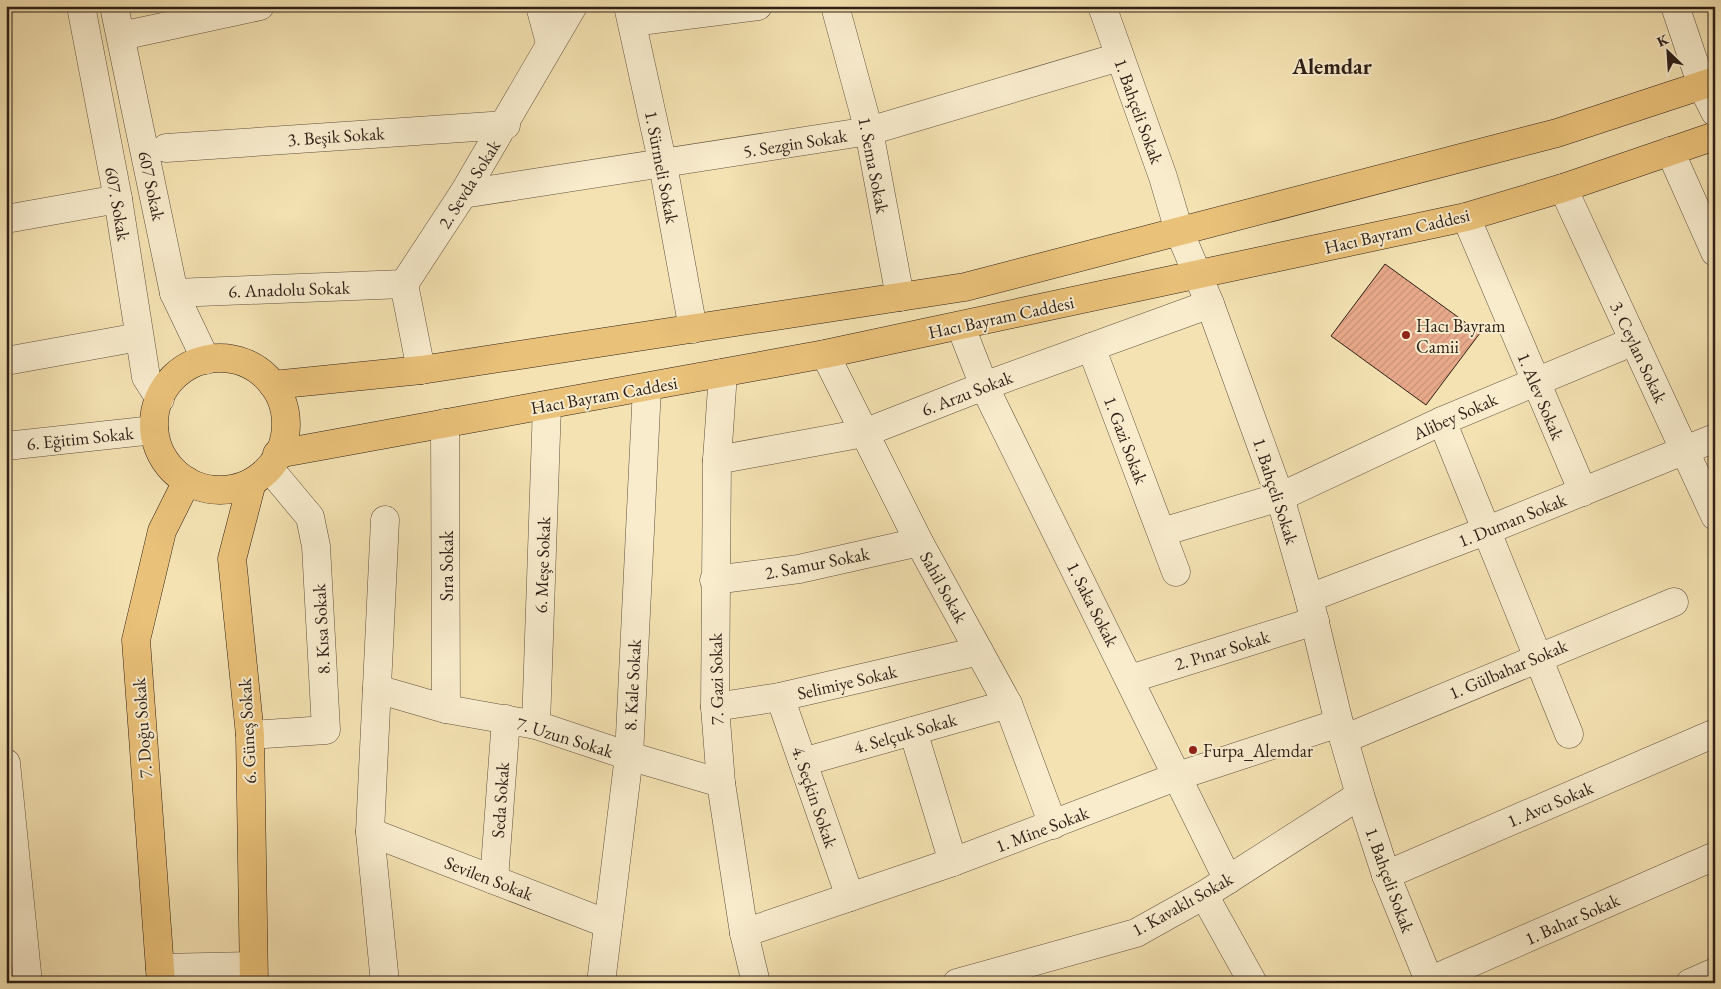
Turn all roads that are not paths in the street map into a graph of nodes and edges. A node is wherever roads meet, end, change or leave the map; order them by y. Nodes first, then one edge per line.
1 (81, 6) edge
2 (114, 6) edge
3 (260, 6) edge
4 (540, 6) edge
5 (573, 6) edge
6 (758, 6) edge
7 (835, 6) edge
8 (1102, 6) edge
9 (1675, 6) edge
10 (630, 14) edge
11 (120, 36) junction
12 (550, 43) junction
13 (1119, 57) junction
14 (1708, 83) edge
15 (1715, 112) edge
16 (506, 125) junction
17 (869, 131) junction
18 (1715, 136) edge
19 (166, 148) dead end
20 (1670, 151) junction
21 (663, 165) junction
22 (1563, 188) junction
23 (463, 194) junction
24 (118, 199) junction
25 (1466, 217) junction
26 (6, 219) edge
27 (1179, 231) junction
28 (1715, 252) edge
29 (1197, 275) junction
30 (404, 284) junction
31 (174, 293) junction
32 (900, 297) junction
33 (1210, 304) junction
34 (961, 327) junction
35 (693, 329) junction
36 (139, 338) junction
37 (1634, 341) junction
38 (1091, 347) junction
39 (825, 354) junction
40 (206, 360) junction
41 (6, 361) edge
42 (421, 370) junction
43 (723, 373) junction
44 (1535, 382) junction
45 (273, 385) junction
46 (647, 386) junction
47 (984, 386) junction
48 (160, 398) junction
49 (547, 405) junction
50 (1442, 420) junction
51 (445, 423) junction
52 (154, 430) junction
53 (864, 433) junction
54 (1715, 438) edge
55 (6, 446) edge
56 (1684, 450) junction
57 (717, 460) junction
58 (266, 468) junction
59 (187, 481) junction
60 (1583, 492) junction
61 (1280, 497) junction
62 (1715, 516) edge
63 (385, 520) dead end
64 (1488, 530) junction
65 (1162, 532) junction
66 (919, 542) junction
67 (1176, 572) dead end
68 (714, 580) junction
69 (1674, 602) dead end
70 (1312, 610) junction
71 (979, 651) junction
72 (1538, 656) junction
73 (1130, 679) junction
74 (377, 690) junction
75 (780, 697) junction
76 (1008, 704) junction
77 (715, 707) junction
78 (446, 709) junction
79 (506, 719) junction
80 (536, 725) junction
81 (913, 731) junction
82 (1341, 731) junction
83 (1715, 733) edge
84 (1570, 734) dead end
85 (250, 735) junction
86 (629, 756) junction
87 (803, 762) junction
88 (6, 763) edge
89 (1178, 776) junction
90 (721, 783) junction
91 (1360, 794) junction
92 (1053, 825) junction
93 (370, 832) junction
94 (1715, 856) edge
95 (953, 862) junction
96 (1386, 875) junction
97 (494, 880) junction
98 (1228, 880) junction
99 (1204, 895) junction
100 (850, 897) junction
101 (14, 907) edge
102 (608, 924) junction
103 (744, 933) junction
104 (1715, 972) edge
105 (253, 974) edge
106 (161, 975) edge
107 (1430, 982) edge
108 (28, 983) edge
109 (385, 983) edge
110 (602, 983) edge
111 (756, 983) edge
112 (958, 983) edge
113 (1253, 983) edge
114 (1690, 983) edge

1 - 24 street, 607. Sokak
2 - 11 street, 607 Sokak
3 - 11 street
4 - 12 street
5 - 12 street, 2. Sevda Sokak
6 - 10 street
7 - 17 street, 1. Sema Sokak
8 - 13 street, 1. Bahçeli Sokak
9 - 14 street
10 - 21 street, 1. Sürmeli Sokak
11 - 31 street, 607 Sokak
12 - 16 street, 2. Sevda Sokak
13 - 17 street, 5. Sezgin Sokak
13 - 27 street, 1. Bahçeli Sokak
14 - 15 street
14 - 27 main road
16 - 19 street, 3. Beşik Sokak
16 - 23 street, 2. Sevda Sokak
17 - 21 street, 5. Sezgin Sokak
17 - 32 street, 1. Sema Sokak
18 - 20 main road, Hacı Bayram Caddesi
20 - 22 main road, Hacı Bayram Caddesi
20 - 28 street
21 - 23 street, 5. Sezgin Sokak
21 - 35 street, 1. Sürmeli Sokak
22 - 25 main road, Hacı Bayram Caddesi
22 - 37 street, 3. Ceylan Sokak
23 - 30 street, 2. Sevda Sokak
24 - 26 street
24 - 36 street, 607. Sokak
25 - 29 main road, Hacı Bayram Caddesi
25 - 44 street, 1. Alev Sokak
27 - 29 street, 1. Bahçeli Sokak
27 - 32 main road
29 - 33 street, 1. Bahçeli Sokak
29 - 34 main road, Hacı Bayram Caddesi
30 - 31 street, 6. Anadolu Sokak
30 - 42 street
31 - 40 street, 607 Sokak
32 - 35 main road
33 - 38 street, 6. Arzu Sokak
33 - 61 street, 1. Bahçeli Sokak
34 - 39 main road, Hacı Bayram Caddesi
34 - 47 street, 1. Saka Sokak
35 - 42 main road
36 - 41 street
36 - 48 street, 607. Sokak
37 - 44 street, Alibey Sokak
37 - 56 street, 3. Ceylan Sokak
38 - 47 street, 6. Arzu Sokak
38 - 65 street, 1. Gazi Sokak
39 - 43 main road, Hacı Bayram Caddesi
39 - 53 street, Sahil Sokak
40 - 45 main road
40 - 48 main road
42 - 45 main road
43 - 46 main road, Hacı Bayram Caddesi
43 - 57 street, 7. Gazi Sokak
44 - 50 street, Alibey Sokak
44 - 60 street, 1. Alev Sokak
45 - 58 main road
46 - 49 main road, Hacı Bayram Caddesi
46 - 86 street, 8. Kale Sokak
47 - 53 street, 6. Arzu Sokak
47 - 73 street, 1. Saka Sokak
48 - 52 main road
49 - 51 main road, Hacı Bayram Caddesi
49 - 80 street, 6. Meşe Sokak
50 - 61 street, Alibey Sokak
50 - 64 street
51 - 58 main road, Hacı Bayram Caddesi
51 - 78 street, Sıra Sokak
52 - 55 street, 6. Eğitim Sokak
52 - 59 main road
53 - 57 street, 6. Arzu Sokak
53 - 66 street, Sahil Sokak
54 - 56 street, 1. Duman Sokak
56 - 60 street, 1. Duman Sokak
56 - 62 street, 3. Ceylan Sokak
57 - 68 street, 7. Gazi Sokak
58 - 59 main road
58 - 85 main road, 6. Güneş Sokak
58 - 85 street, 8. Kısa Sokak
59 - 106 main road, 7. Doğu Sokak
60 - 64 street, 1. Duman Sokak
61 - 65 street
61 - 70 street, 1. Bahçeli Sokak
63 - 74 street
64 - 70 street, 1. Duman Sokak
64 - 72 street
65 - 67 street, 1. Gazi Sokak
66 - 68 street, 2. Samur Sokak
66 - 71 street, Sahil Sokak
68 - 77 street, 7. Gazi Sokak
69 - 72 street, 1. Gülbahar Sokak
70 - 73 street, 2. Pınar Sokak
70 - 82 street, 1. Bahçeli Sokak
71 - 75 street, Selimiye Sokak
71 - 76 street, Sahil Sokak
72 - 82 street, 1. Gülbahar Sokak
72 - 84 street
73 - 89 street, 1. Saka Sokak
74 - 78 street, 7. Uzun Sokak
74 - 93 street
75 - 77 street, Selimiye Sokak
75 - 87 street, 4. Seçkin Sokak
76 - 81 street, 4. Selçuk Sokak
76 - 92 street, Sahil Sokak
77 - 90 street, 7. Gazi Sokak
78 - 79 street, 7. Uzun Sokak
79 - 80 street, 7. Uzun Sokak
79 - 97 street, Seda Sokak
80 - 86 street, 7. Uzun Sokak
81 - 87 street, 4. Selçuk Sokak
81 - 95 street
82 - 89 street, 1. Mine Sokak
82 - 91 street, 1. Bahçeli Sokak
83 - 96 street, 1. Avcı Sokak
85 - 105 main road, 6. Güneş Sokak
86 - 90 street, 7. Uzun Sokak
86 - 102 street, 8. Kale Sokak
87 - 100 street, 4. Seçkin Sokak
88 - 101 street
89 - 92 street, 1. Mine Sokak
89 - 98 street, 1. Saka Sokak
90 - 103 street, 7. Gazi Sokak
91 - 96 street, 1. Bahçeli Sokak
91 - 98 street, 1. Kavaklı Sokak
92 - 95 street, 1. Mine Sokak
93 - 97 street, Sevilen Sokak
93 - 109 street
94 - 107 street, 1. Bahar Sokak
95 - 100 street, 1. Mine Sokak
96 - 107 street, 1. Bahçeli Sokak
97 - 102 street, Sevilen Sokak
98 - 99 street, 1. Kavaklı Sokak
99 - 112 street, 1. Kavaklı Sokak
99 - 113 street
100 - 103 street, 1. Mine Sokak
101 - 108 street
102 - 110 street, 8. Kale Sokak
103 - 111 street, 7. Gazi Sokak
104 - 114 street
105 - 106 street

